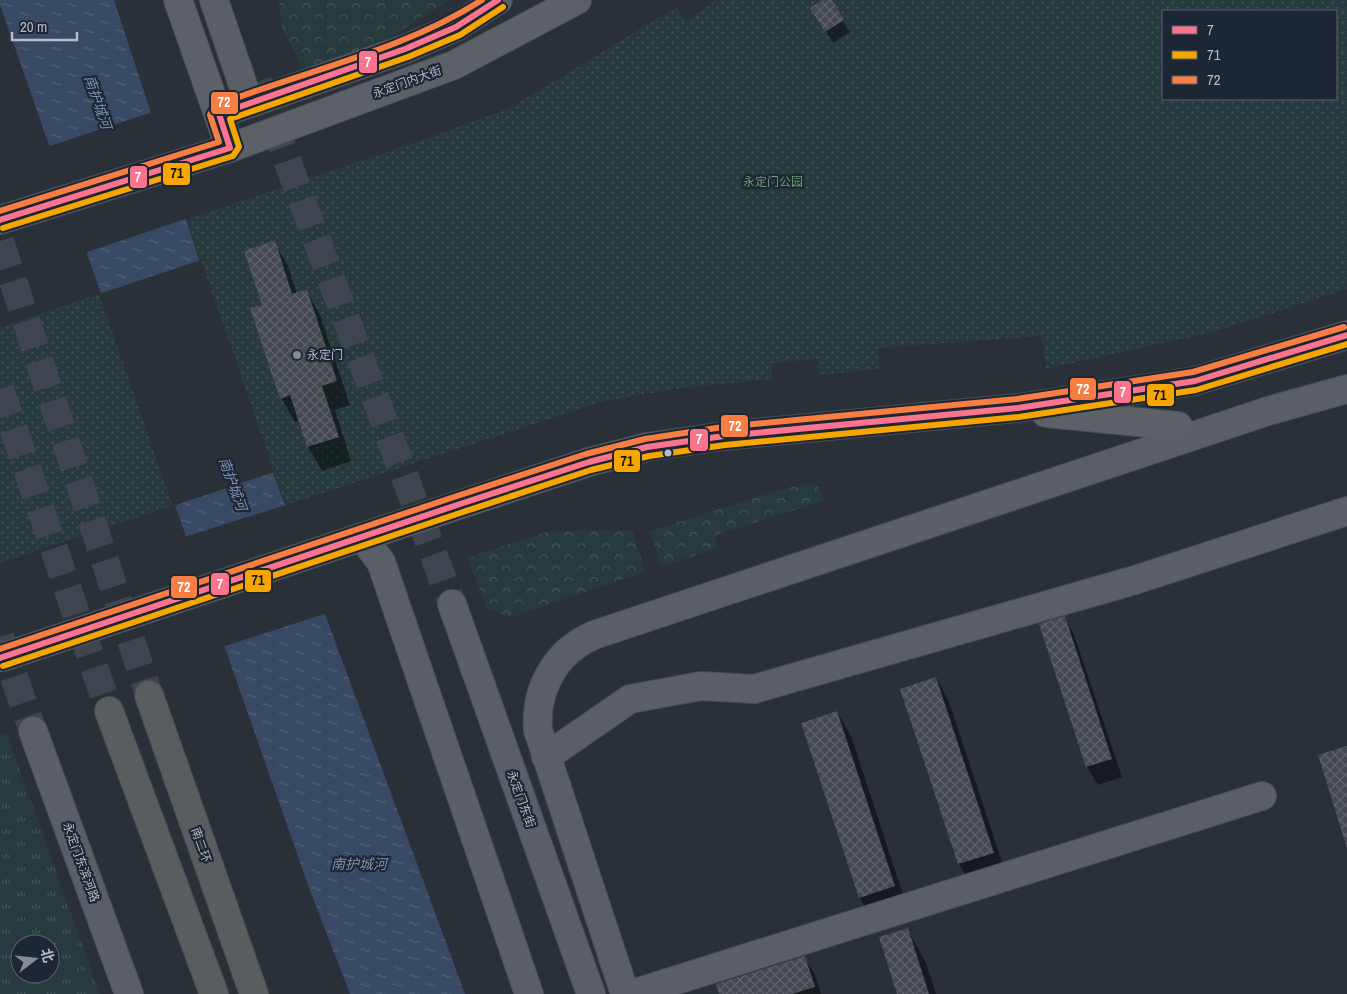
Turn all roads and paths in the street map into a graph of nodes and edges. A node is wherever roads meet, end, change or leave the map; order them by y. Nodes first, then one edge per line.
1 (178, 0) edge
2 (214, 0) edge
3 (230, 0) edge
4 (498, 0) edge
5 (569, 4) edge
6 (219, 114) junction
7 (230, 148) junction
8 (0, 220) edge
9 (1347, 335) edge
10 (1347, 389) edge
11 (1018, 408) junction
12 (1268, 411) junction
13 (1178, 426) joint
14 (1347, 511) edge
15 (350, 541) junction
16 (0, 658) edge
17 (149, 695) tunnel mouth
18 (109, 711) tunnel mouth
19 (33, 731) tunnel mouth
20 (546, 757) junction
21 (1262, 796) dead end
22 (230, 927) junction
23 (129, 994) edge
24 (214, 994) edge
25 (254, 994) edge
26 (274, 994) edge
27 (529, 994) edge
28 (572, 994) edge
29 (590, 994) edge
30 (625, 994) edge
31 (632, 994) edge

1 - 6 main road
2 - 3 street
4 - 6 street
5 - 7 main road, 永定门内大街
6 - 7 main road
7 - 8 main road, 永定门内大街
9 - 11 main road
10 - 12 street
11 - 13 main road
11 - 15 main road
12 - 13 street
12 - 20 street
14 - 20 street
15 - 16 main road, bridge
15 - 27 street
17 - 22 highway, 南二环
18 - 24 highway
19 - 23 street, 永定门东滨河路
20 - 30 street
21 - 31 street
22 - 25 highway, 南二环
22 - 26 highway
28 - 29 street, 永定门东街

